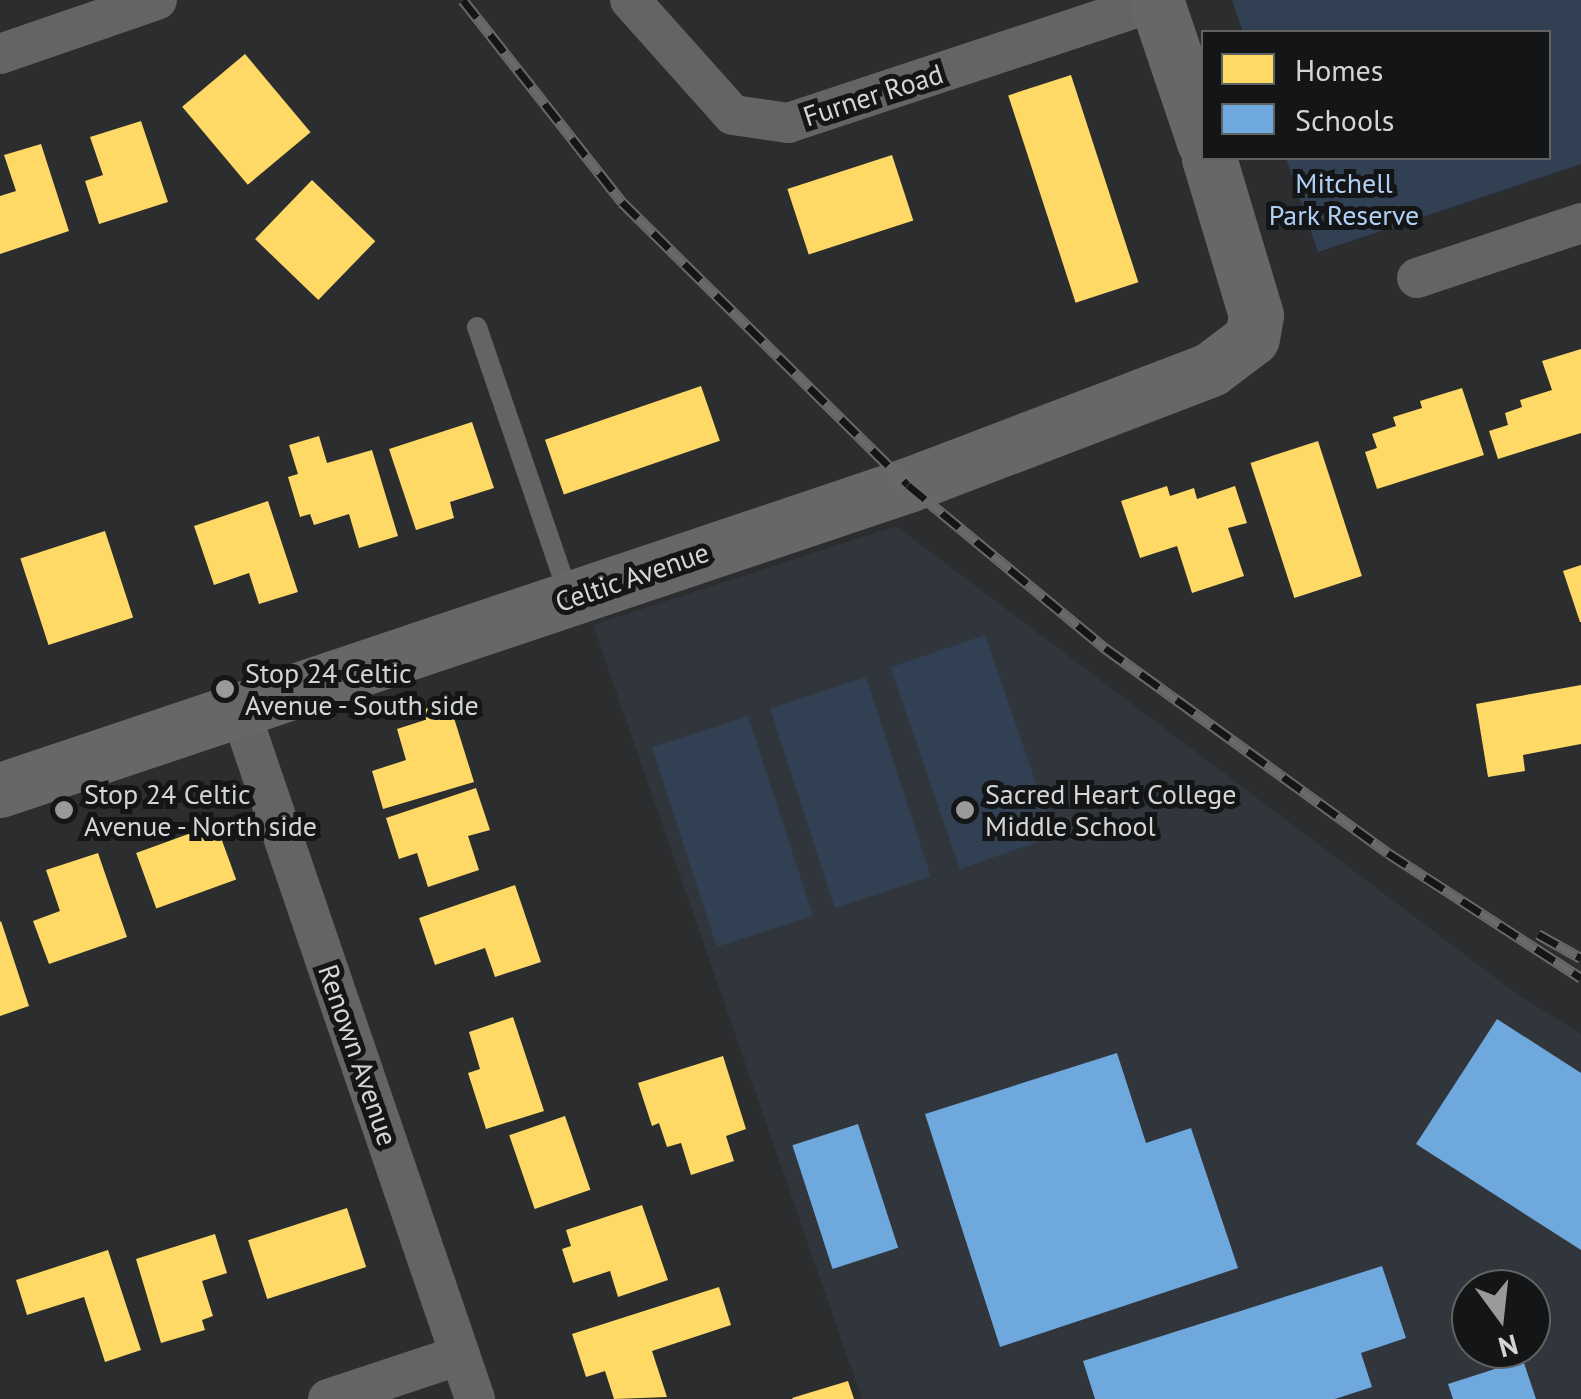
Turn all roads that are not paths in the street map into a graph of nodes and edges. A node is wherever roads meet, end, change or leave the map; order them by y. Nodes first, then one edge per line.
1 (157, 0) edge
2 (630, 0) edge
3 (1156, 0) edge
4 (0, 54) edge
5 (1201, 133) edge
6 (1210, 160) edge
7 (1581, 223) edge
8 (1417, 278) dead end
9 (478, 327) dead end
10 (571, 598) junction
11 (240, 711) junction
12 (0, 790) edge
13 (460, 1355) junction
14 (328, 1399) edge
15 (475, 1399) edge

1 - 4 street
2 - 3 street, Furner Road
3 - 5 street
6 - 10 street, Celtic Avenue
7 - 8 street
9 - 10 lane
10 - 11 street, Celtic Avenue
11 - 12 street, Celtic Avenue
11 - 13 street, Renown Avenue
13 - 14 street
13 - 15 street, Renown Avenue

